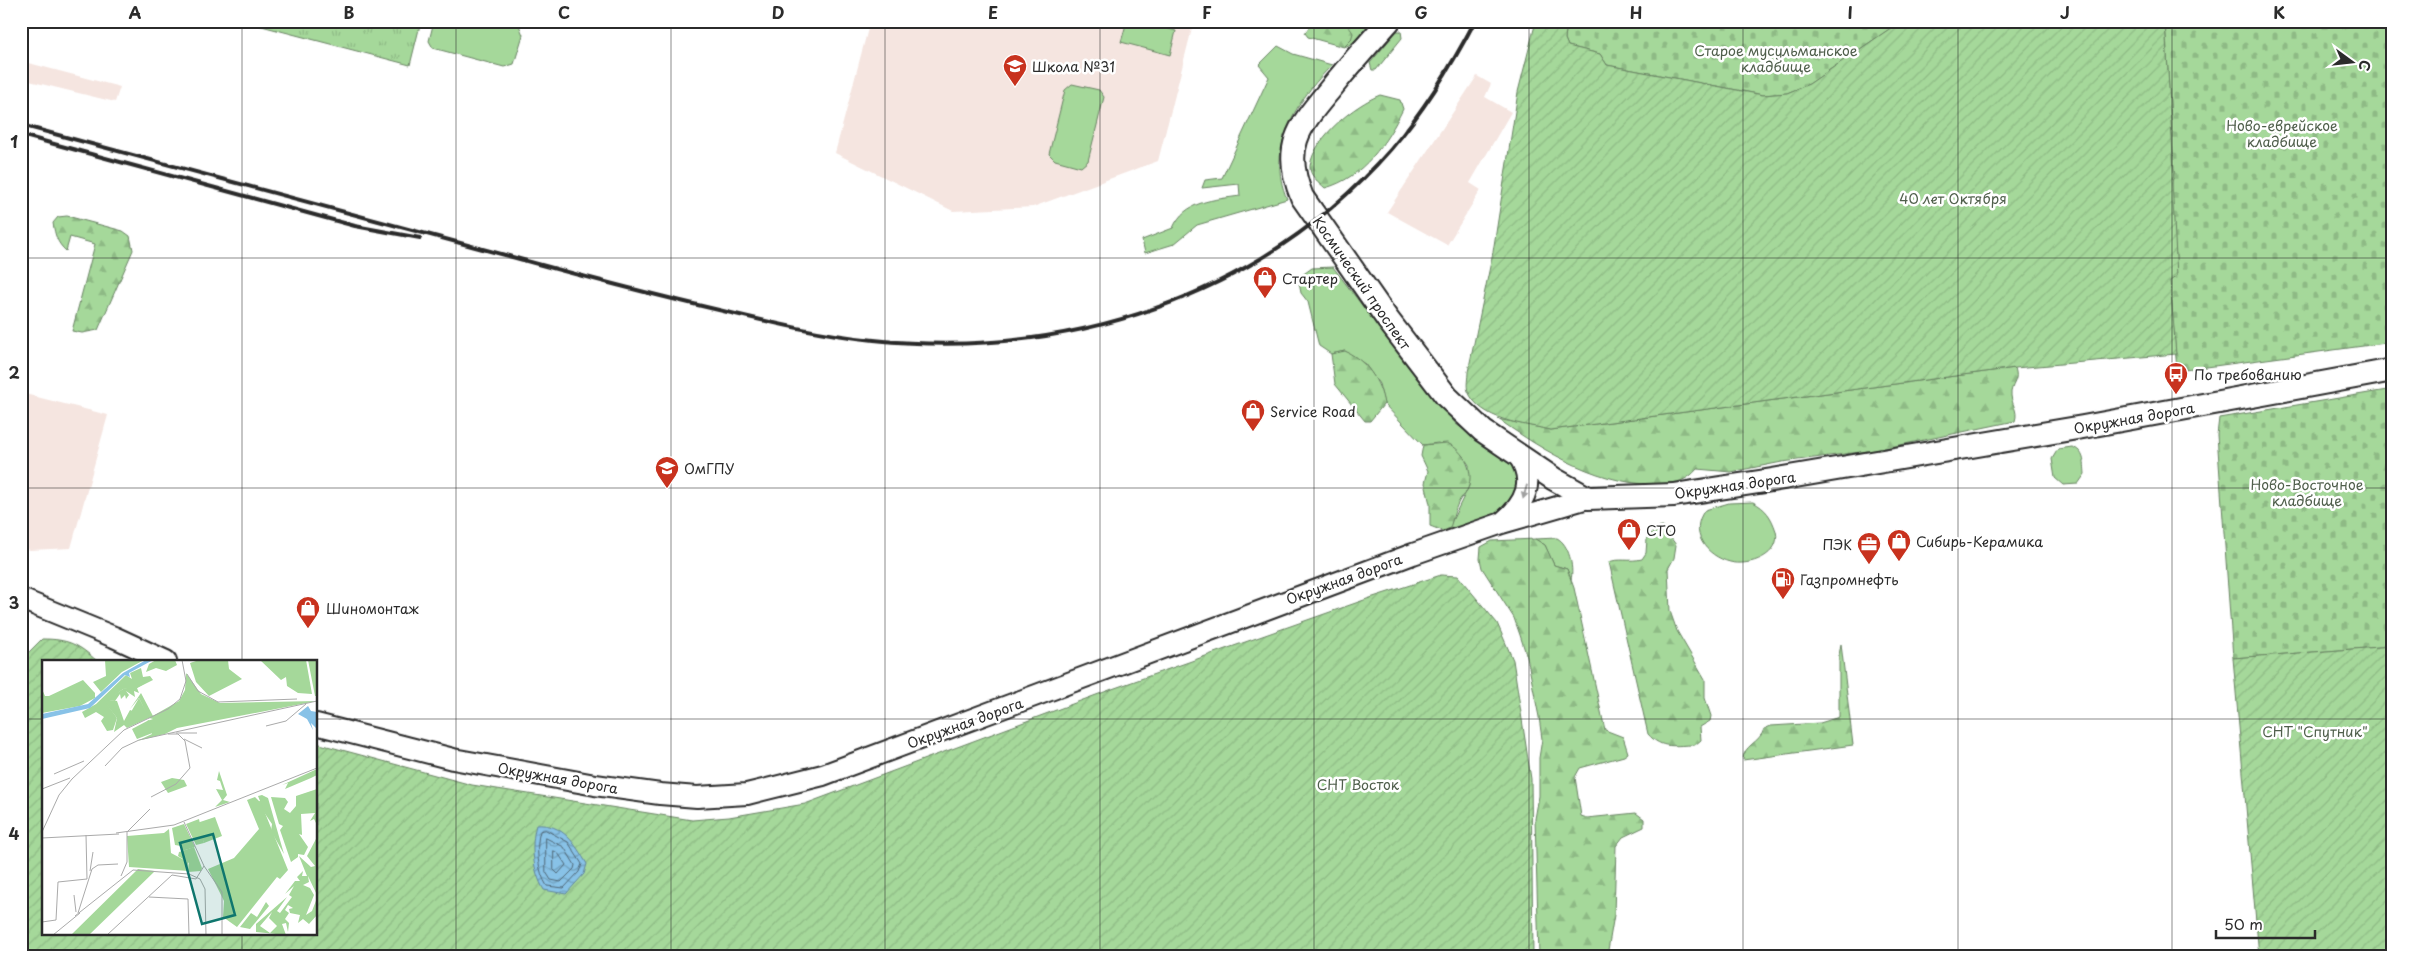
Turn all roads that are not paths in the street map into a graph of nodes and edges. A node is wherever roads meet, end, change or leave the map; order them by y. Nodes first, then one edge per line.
1 (1389, 21) edge
2 (2393, 370) edge
3 (1518, 455) junction
4 (1588, 498) junction
5 (1502, 523) junction
6 (21, 599) edge
7 (164, 660) edge
8 (318, 725) edge

1 - 3 main road, Космический проспект
2 - 4 main road, Окружная дорога
3 - 4 main road, Космический проспект
3 -> 5 main road
4 - 5 main road, Окружная дорога
5 - 8 main road, Окружная дорога
6 - 7 main road

